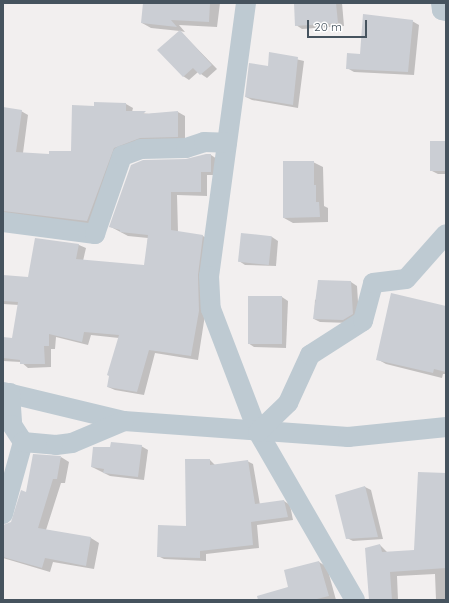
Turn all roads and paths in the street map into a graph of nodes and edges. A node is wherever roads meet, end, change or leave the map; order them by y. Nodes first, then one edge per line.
1 (246, 3) edge
2 (441, 3) edge
3 (446, 11) edge
4 (227, 143) junction
5 (3, 222) edge
6 (446, 234) edge
7 (6, 392) edge
8 (124, 421) junction
9 (446, 427) edge
10 (258, 432) junction
11 (23, 442) junction
12 (3, 514) edge
13 (355, 600) edge

1 - 4 street
2 - 3 street
4 - 5 street
4 - 10 street
6 - 10 street
7 - 8 street
7 - 11 street
8 - 10 street
8 - 11 street
9 - 10 street
10 - 13 street
11 - 12 street

